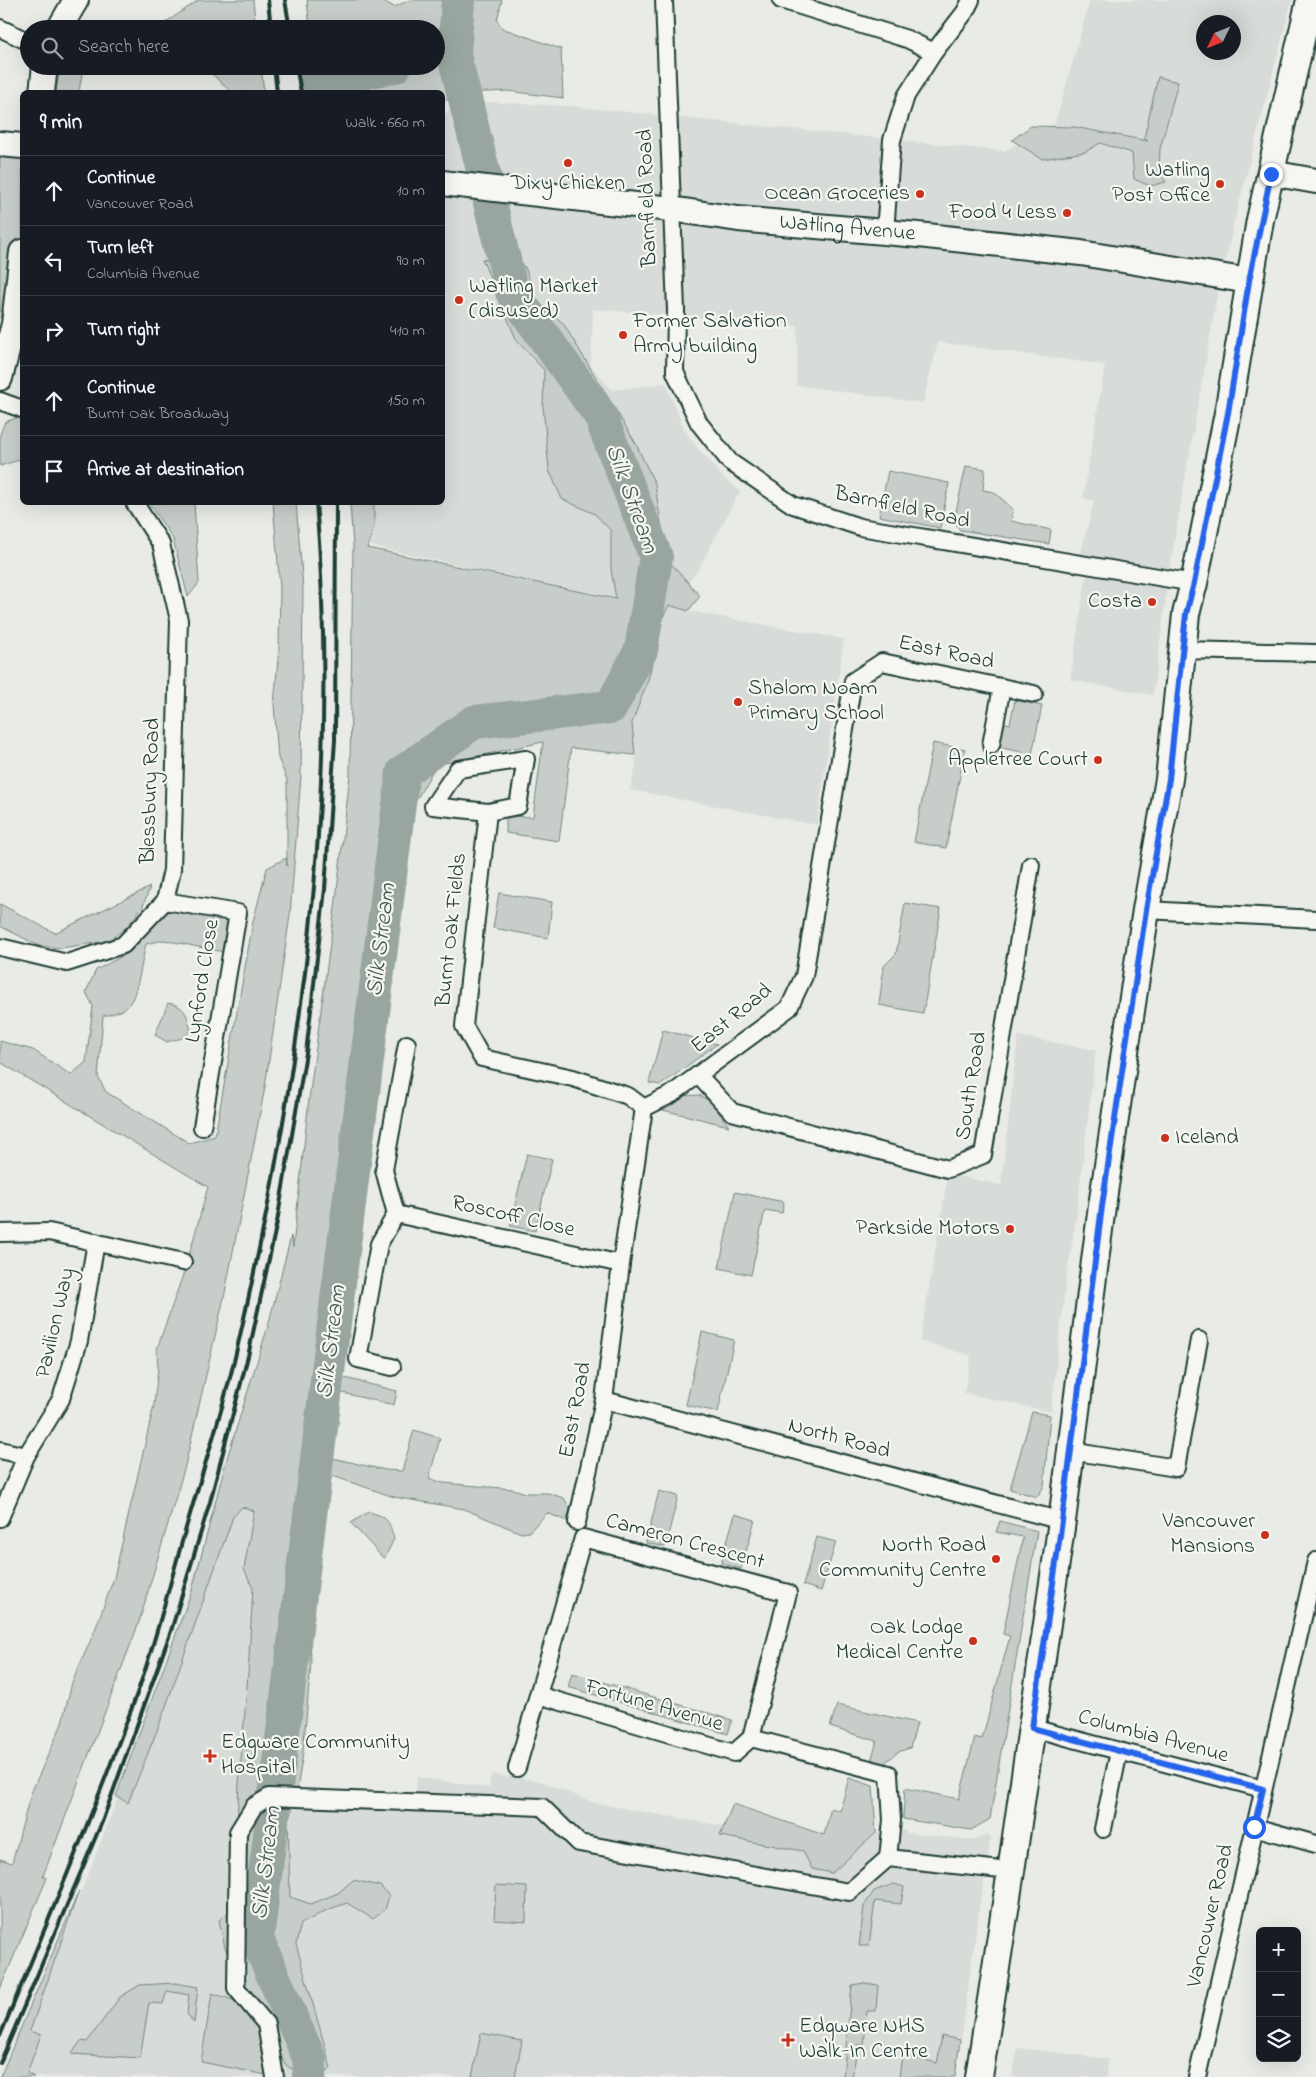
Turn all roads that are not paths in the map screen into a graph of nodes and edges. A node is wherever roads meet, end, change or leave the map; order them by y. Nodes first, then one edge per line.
1 (76, 0) edge
2 (664, 0) edge
3 (781, 0) edge
4 (971, 0) edge
5 (1310, 0) edge
6 (64, 20) edge
7 (0, 28) edge
8 (20, 38) edge
9 (934, 52) junction
10 (44, 75) edge
11 (42, 90) edge
12 (0, 144) edge
13 (20, 146) edge
14 (1271, 174) junction
15 (1316, 180) edge
16 (445, 183) edge
17 (671, 209) junction
18 (885, 232) junction
19 (20, 281) edge
20 (1249, 281) junction
21 (0, 378) edge
22 (0, 401) edge
23 (20, 408) edge
24 (136, 505) edge
25 (1194, 583) junction
26 (1182, 650) junction
27 (1316, 654) edge
28 (1002, 688) junction
29 (1034, 694) dead end
30 (991, 746) dead end
31 (488, 812) junction
32 (1031, 865) dead end
33 (165, 901) junction
34 (1146, 910) junction
35 (1316, 919) edge
36 (0, 947) edge
37 (407, 1044) dead end
38 (698, 1075) junction
39 (644, 1108) junction
40 (202, 1127) dead end
41 (396, 1214) junction
42 (0, 1233) edge
43 (96, 1242) junction
44 (183, 1262) dead end
45 (621, 1264) junction
46 (1199, 1340) dead end
47 (392, 1367) dead end
48 (604, 1400) junction
49 (0, 1450) edge
50 (1070, 1452) junction
51 (26, 1456) junction
52 (0, 1518) edge
53 (1062, 1521) junction
54 (577, 1522) dead end
55 (1316, 1561) edge
56 (538, 1695) junction
57 (1032, 1728) junction
58 (751, 1738) junction
59 (1119, 1751) junction
60 (517, 1768) dead end
61 (1263, 1789) junction
62 (1254, 1827) junction
63 (1103, 1829) dead end
64 (1316, 1844) edge
65 (888, 1858) junction
66 (1011, 1871) junction
67 (275, 2077) edge
68 (979, 2077) edge
69 (1197, 2077) edge

1 - 6 street
2 - 17 street, Barnfield Road
3 - 9 street
4 - 9 street
5 - 14 main road
7 - 8 street
9 - 18 street
10 - 11 street
12 - 13 street
14 - 15 street
14 - 20 main road
16 - 17 street, Watling Avenue
17 - 18 street, Watling Avenue
17 - 25 street, Barnfield Road
18 - 20 street, Watling Avenue
19 - 21 street
20 - 25 main road
22 - 23 street
24 - 33 street, Blessbury Road
25 - 26 main road
26 - 27 street
26 - 34 main road
28 - 29 street, East Road
28 - 30 street
28 - 38 street, East Road
31 - 31 street
31 - 39 street, Burnt Oak Fields
32 - 38 street, South Road
33 - 36 street
33 - 40 street, Lynford Close
34 - 35 street
34 - 50 main road
37 - 41 street
38 - 39 street, East Road
39 - 45 street, East Road
41 - 45 street, Roscoff Close
41 - 47 street
42 - 43 street
43 - 44 street
43 - 51 street, Pavilion Way
45 - 48 street, East Road
46 - 50 street
48 - 53 street, North Road
48 - 54 street, East Road
49 - 51 street
50 - 53 main road
51 - 52 street, Pavilion Way
53 - 57 main road
55 - 61 street, Vancouver Road
56 - 58 street, Fortune Avenue
56 - 58 street, Cameron Crescent
56 - 60 street
57 - 59 street, Columbia Avenue
57 - 66 main road
58 - 65 street, Fortune Avenue
59 - 61 street, Columbia Avenue
59 - 63 street
61 - 62 street, Vancouver Road
62 - 64 street
62 - 69 street, Vancouver Road
65 - 66 street
65 - 67 street
66 - 68 main road

